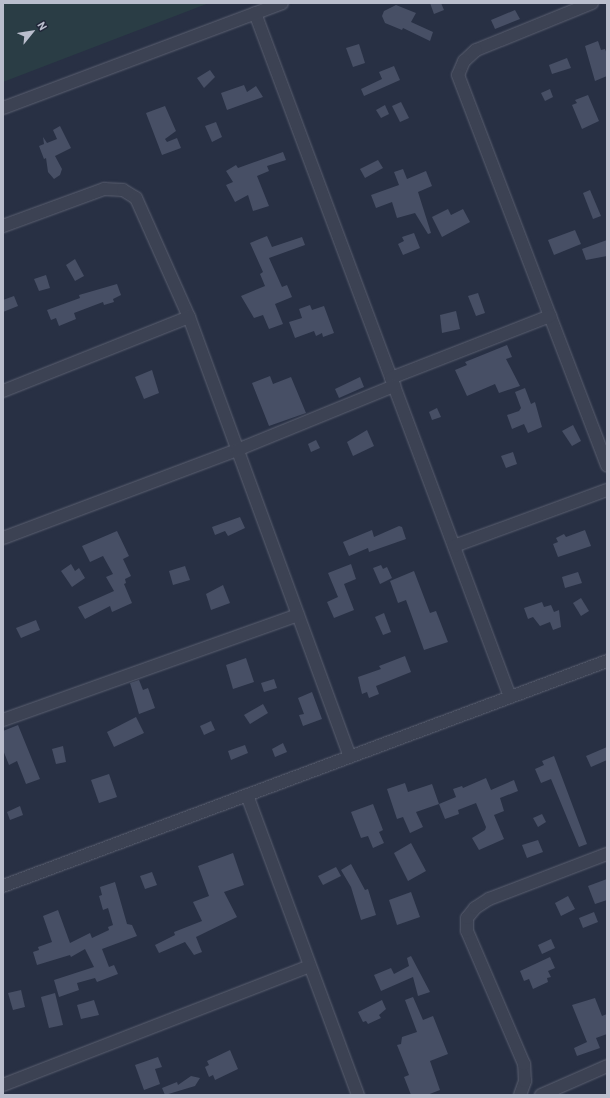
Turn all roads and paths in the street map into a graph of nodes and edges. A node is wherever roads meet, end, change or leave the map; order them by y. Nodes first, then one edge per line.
1 (282, 3) edge
2 (592, 3) edge
3 (255, 13) junction
4 (3, 108) edge
5 (3, 226) edge
6 (550, 316) junction
7 (189, 317) junction
8 (392, 382) junction
9 (3, 391) edge
10 (237, 450) junction
11 (607, 466) edge
12 (607, 490) edge
13 (3, 538) edge
14 (454, 546) junction
15 (298, 615) junction
16 (607, 661) edge
17 (510, 697) junction
18 (3, 720) edge
19 (350, 756) junction
20 (247, 795) junction
21 (607, 854) edge
22 (3, 886) edge
23 (310, 966) junction
24 (607, 1066) edge
25 (3, 1085) edge
26 (358, 1095) edge
27 (520, 1095) edge
28 (541, 1095) edge

1 - 3 street
2 - 6 street
3 - 4 street
3 - 8 street
5 - 7 street
6 - 8 street
6 - 11 street
7 - 9 street
7 - 10 street
8 - 10 street
8 - 14 street
10 - 13 street
10 - 15 street
12 - 14 street
14 - 17 street
15 - 18 street
15 - 19 street
16 - 17 street
17 - 19 street
19 - 20 street
20 - 22 street
20 - 23 street
21 - 27 street
23 - 25 street
23 - 26 street
24 - 28 street

